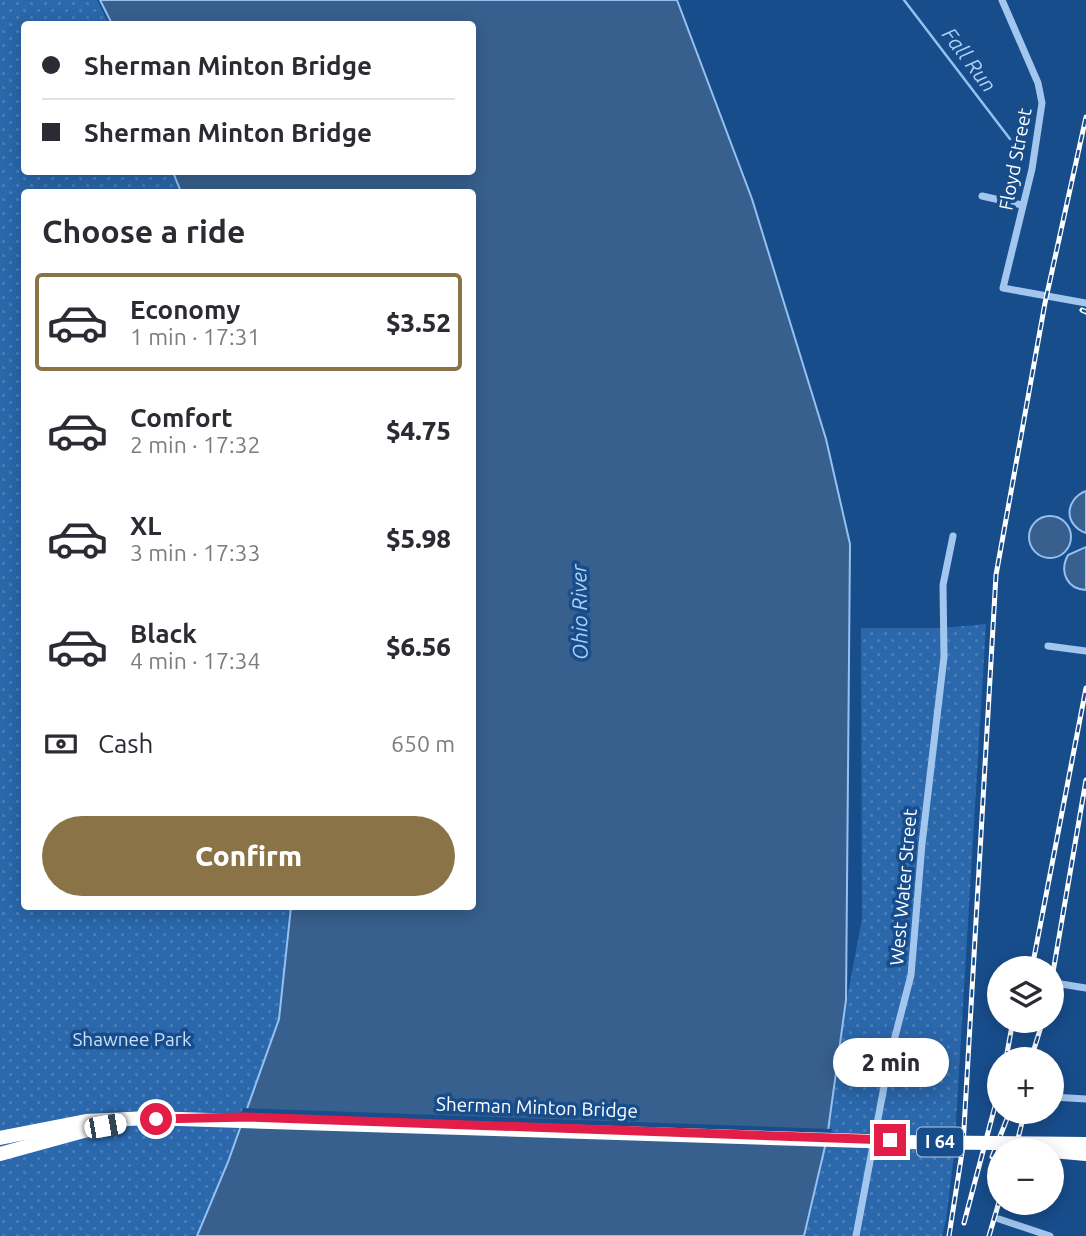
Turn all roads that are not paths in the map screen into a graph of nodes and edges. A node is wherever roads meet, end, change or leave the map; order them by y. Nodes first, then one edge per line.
1 (1002, 0) edge
2 (982, 196) dead end
3 (1022, 205) junction
4 (1086, 303) edge
5 (953, 536) dead end
6 (1048, 646) dead end
7 (1086, 651) edge
8 (1064, 984) edge
9 (1086, 988) edge
10 (1064, 1098) edge
11 (1086, 1099) edge
12 (0, 1136) edge
13 (1083, 1146) edge
14 (987, 1147) edge
15 (1064, 1149) edge
16 (0, 1154) edge
17 (999, 1219) dead end
18 (856, 1236) edge
19 (1050, 1236) edge

1 - 3 street, Floyd Street
2 - 3 street
3 - 4 street, Floyd Street
5 - 18 street, West Water Street
6 - 7 street
8 - 9 street
10 - 11 street
12 - 13 highway, Sherman Minton Bridge / I 64, bridge
13 - 15 highway, Sherman Minton Bridge / I 64
14 - 16 highway, Sherman Minton Bridge / I 64, bridge
17 - 19 street

